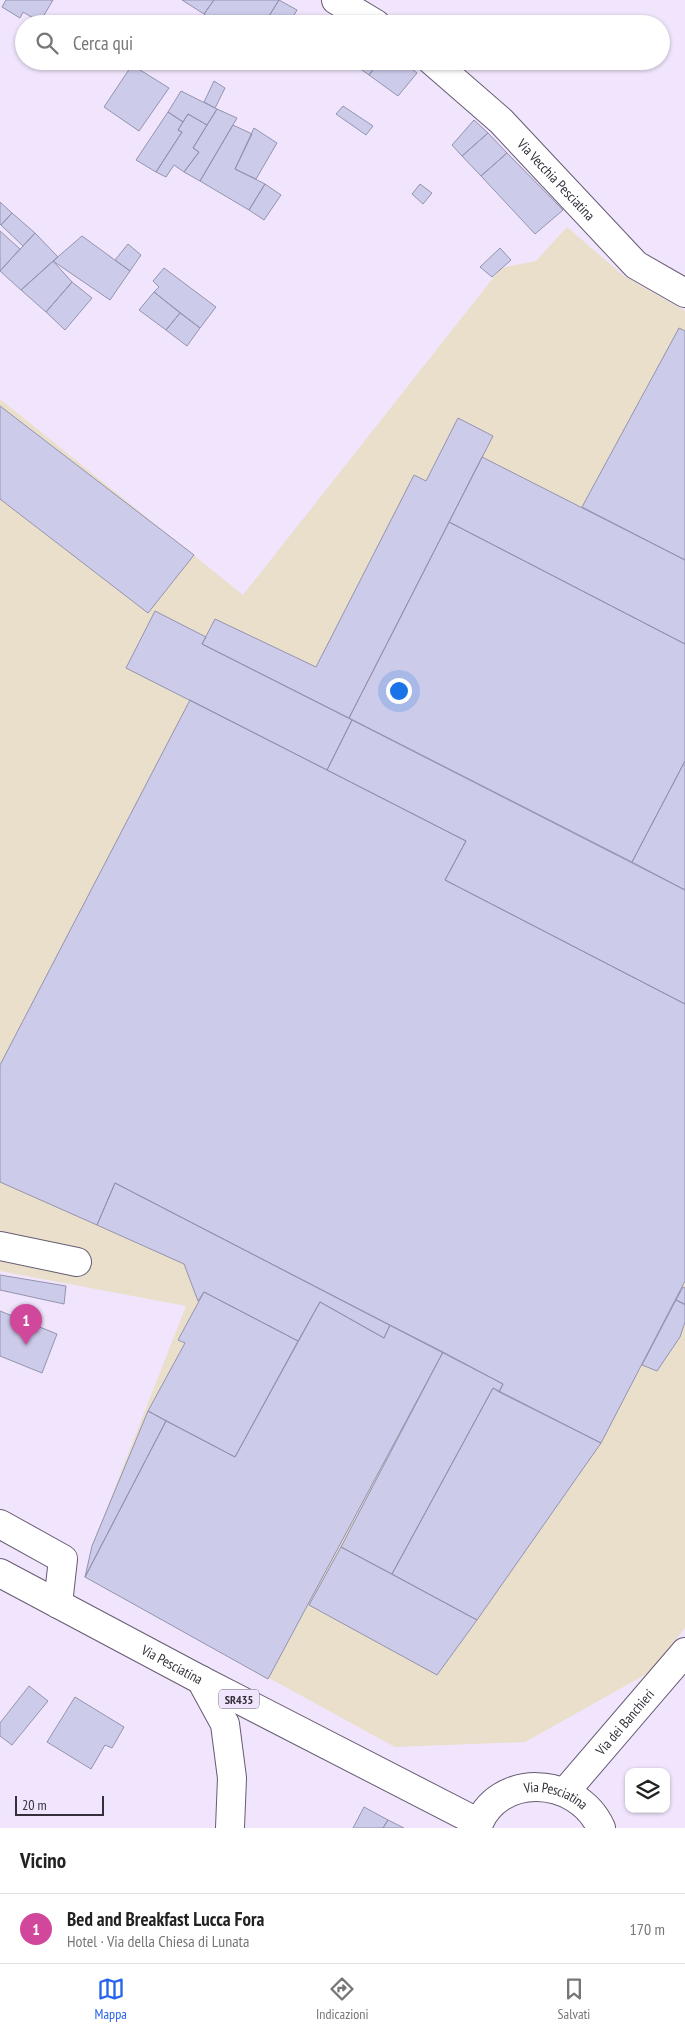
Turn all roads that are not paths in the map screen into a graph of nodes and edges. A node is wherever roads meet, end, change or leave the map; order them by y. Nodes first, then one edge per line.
1 (336, 0) edge
2 (361, 15) edge
3 (442, 70) edge
4 (685, 293) edge
5 (0, 1246) edge
6 (77, 1262) dead end
7 (0, 1524) edge
8 (0, 1573) edge
9 (58, 1604) junction
10 (685, 1652) edge
11 (201, 1680) junction
12 (566, 1792) junction
13 (478, 1826) edge
14 (230, 1828) edge
15 (601, 1828) edge

1 - 2 street
3 - 4 street, Via Vecchia Pesciatina
5 - 6 street
7 - 9 street
8 - 9 street, Via Pesciatina / SR435
9 - 11 street, Via Pesciatina / SR435
10 - 12 street, Via dei Banchieri
11 - 13 street, Via Pesciatina / SR435
11 - 14 street
12 - 13 street, Via Pesciatina / SR435
12 - 15 street, Via Pesciatina / SR435

